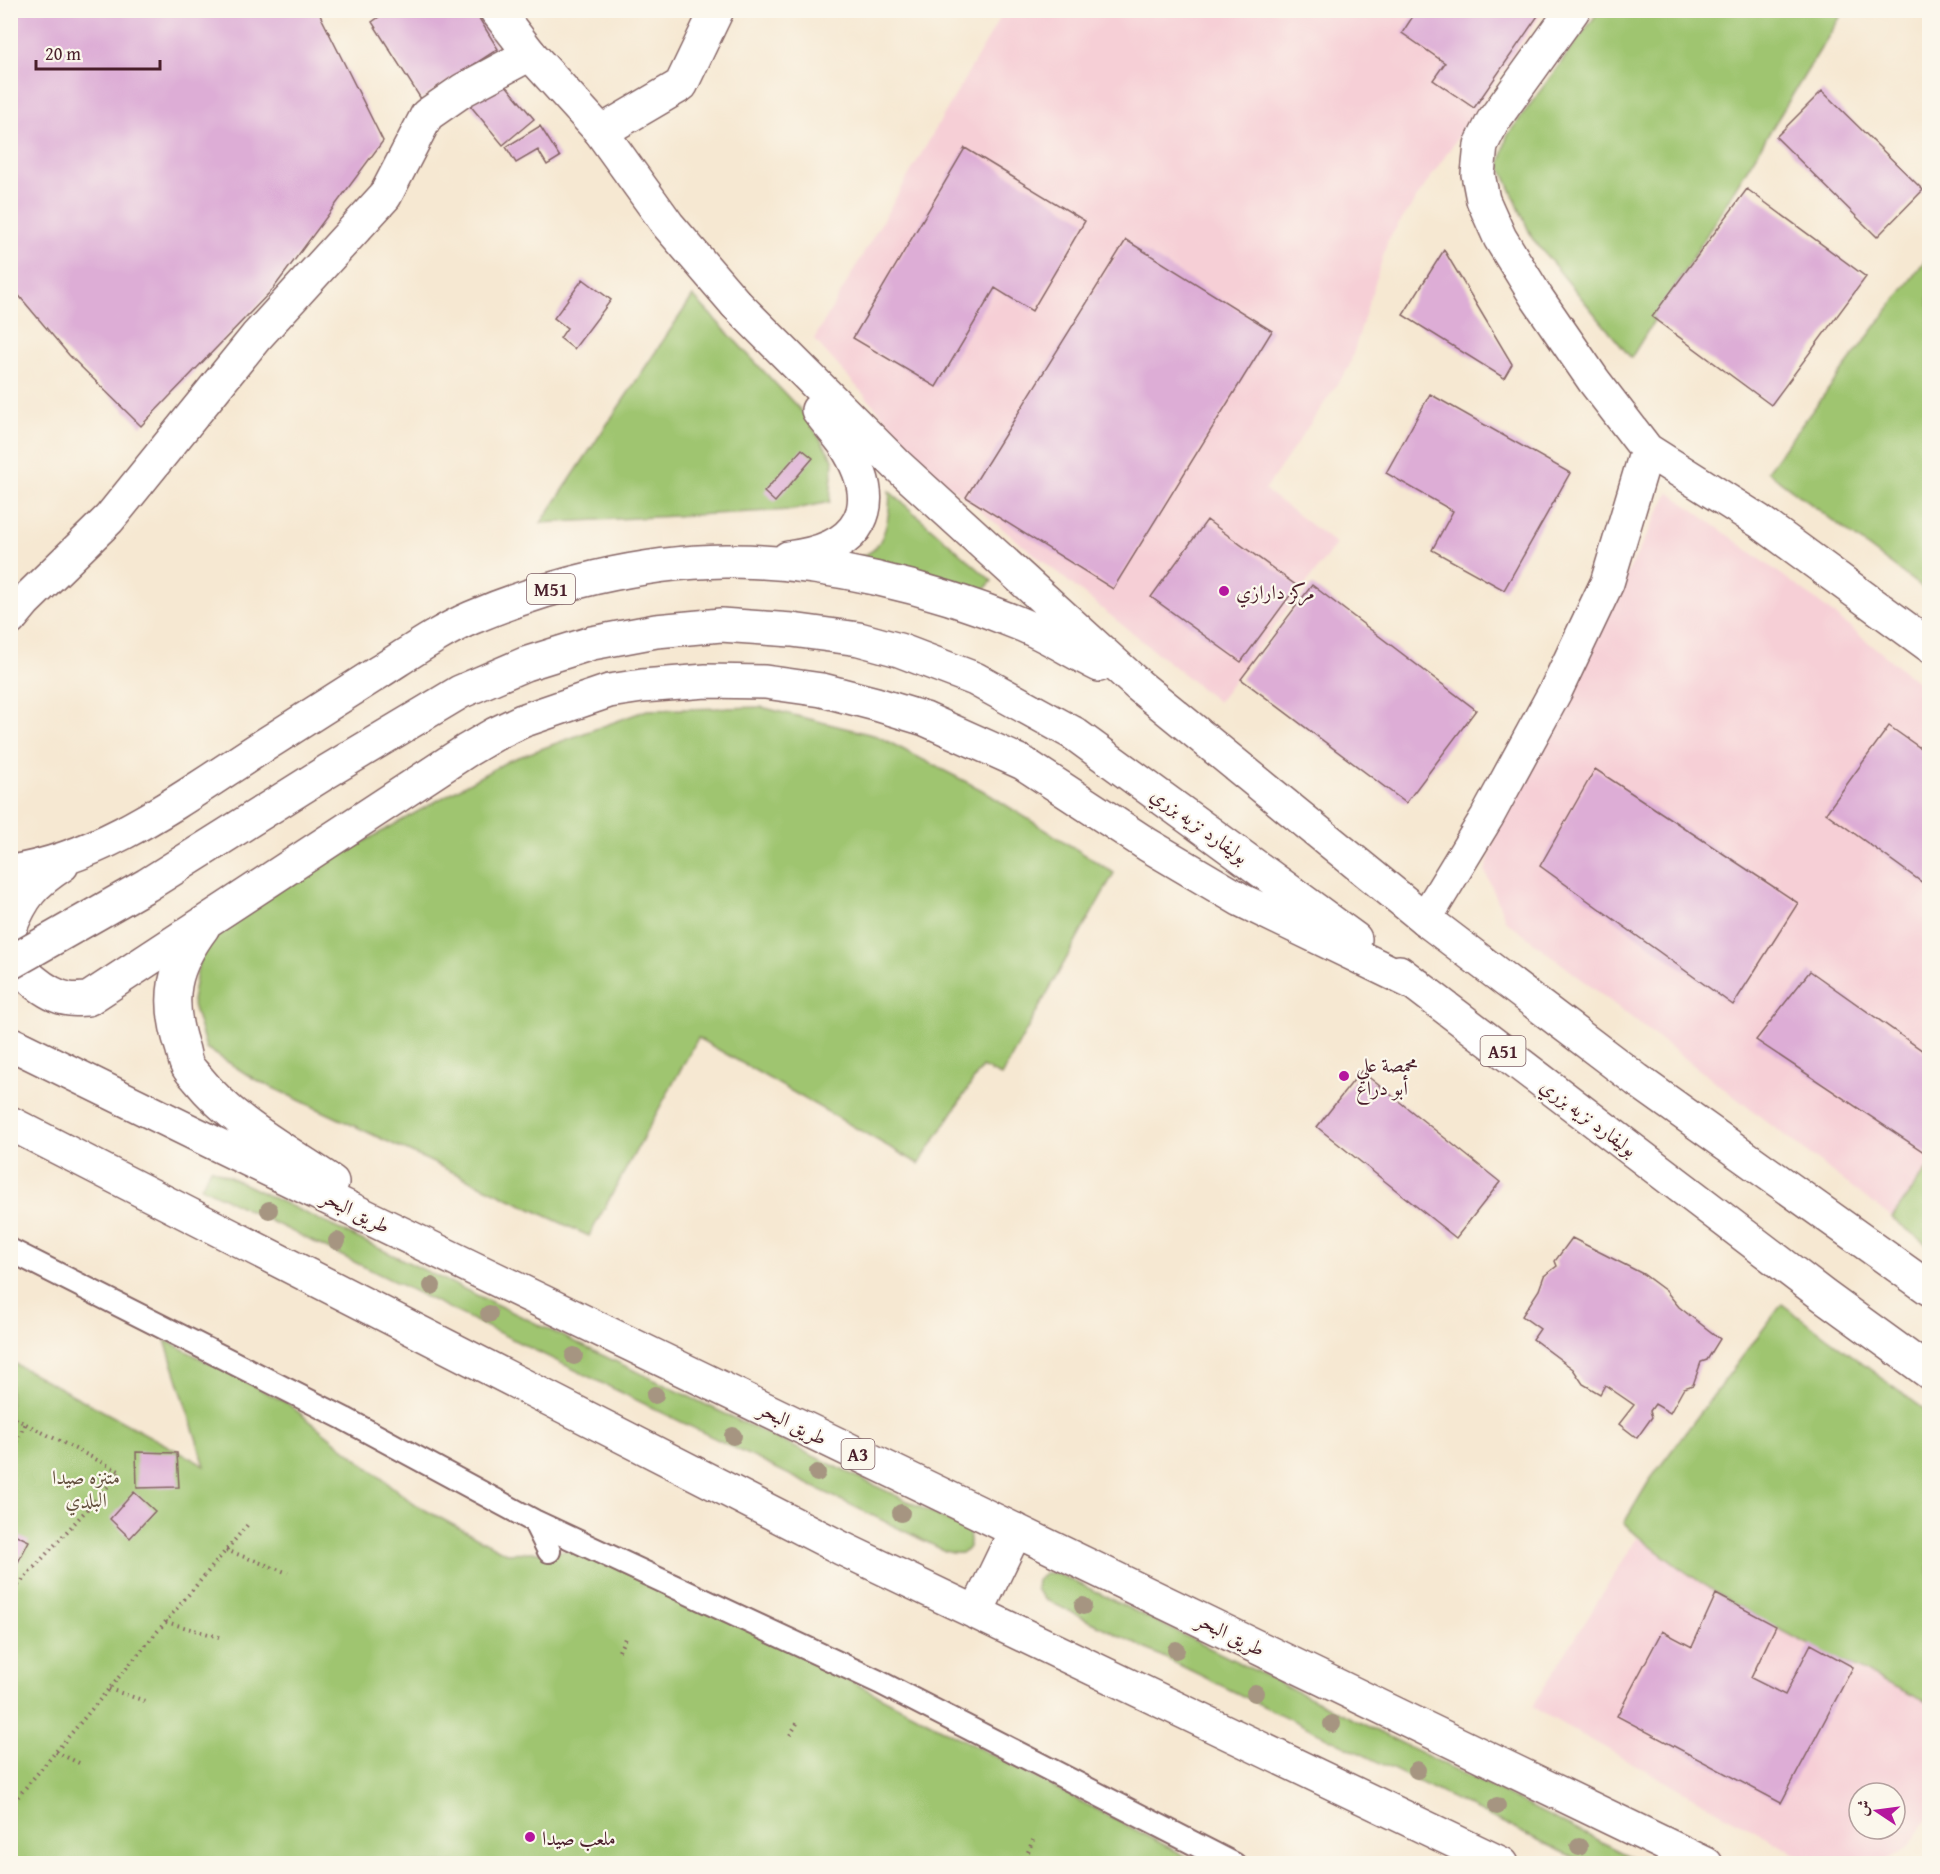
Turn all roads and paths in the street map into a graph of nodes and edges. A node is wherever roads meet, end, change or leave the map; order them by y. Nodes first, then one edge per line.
1 (496, 10) edge
2 (717, 10) edge
3 (1573, 10) edge
4 (530, 54) junction
5 (601, 132) junction
6 (736, 304) junction
7 (1647, 450) junction
8 (752, 562) junction
9 (10, 619) edge
10 (1929, 646) edge
11 (1138, 685) junction
12 (73, 857) junction
13 (10, 872) edge
14 (209, 918) junction
15 (1425, 919) junction
16 (10, 928) edge
17 (10, 949) edge
18 (10, 963) edge
19 (1417, 985) junction
20 (10, 1043) edge
21 (10, 1123) edge
22 (413, 1239) junction
23 (10, 1250) edge
24 (1929, 1289) edge
25 (1929, 1373) edge
26 (10, 1416) edge
27 (25, 1423) junction
28 (10, 1459) edge
29 (534, 1521) junction
30 (249, 1523) dead end
31 (1016, 1530) junction
32 (226, 1550) junction
33 (549, 1551) dead end
34 (288, 1574) dead end
35 (10, 1594) edge
36 (976, 1613) junction
37 (166, 1622) junction
38 (626, 1636) dead end
39 (219, 1637) dead end
40 (619, 1651) dead end
41 (109, 1689) junction
42 (148, 1702) dead end
43 (798, 1722) dead end
44 (790, 1735) dead end
45 (56, 1752) junction
46 (81, 1764) dead end
47 (10, 1806) edge
48 (1034, 1840) dead end
49 (1028, 1852) dead end
50 (1703, 1860) edge
51 (1234, 1863) edge
52 (1502, 1863) edge

1 - 4 main road
2 - 5 main road
3 - 7 main road
4 - 5 main road
4 - 9 main road
5 - 6 main road
6 - 8 main road
6 - 11 main road
7 - 10 main road
7 - 15 main road
8 - 11 main road, M51
8 - 12 main road, M51
11 - 15 main road
12 - 13 main road, M51
12 - 16 main road
14 - 17 main road
14 - 19 main road
14 - 22 main road
15 - 24 main road
18 - 19 main road, بوليفارد نزيه بزري / A51, bridge
19 - 25 main road, بوليفارد نزيه بزري / A51
20 - 22 main road, طريق البحر / A3
21 - 36 main road
22 - 31 main road, طريق البحر / A3
23 - 29 lane
26 - 27 path
27 - 28 path
27 - 35 path
29 - 33 lane
29 - 51 lane
30 - 32 path
31 - 36 main road
31 - 50 main road, طريق البحر / A3
32 - 34 path
32 - 37 path
36 - 52 main road
37 - 39 path
37 - 41 path
38 - 40 path
41 - 42 path
41 - 45 path
43 - 44 path
45 - 46 path
45 - 47 path
48 - 49 path

